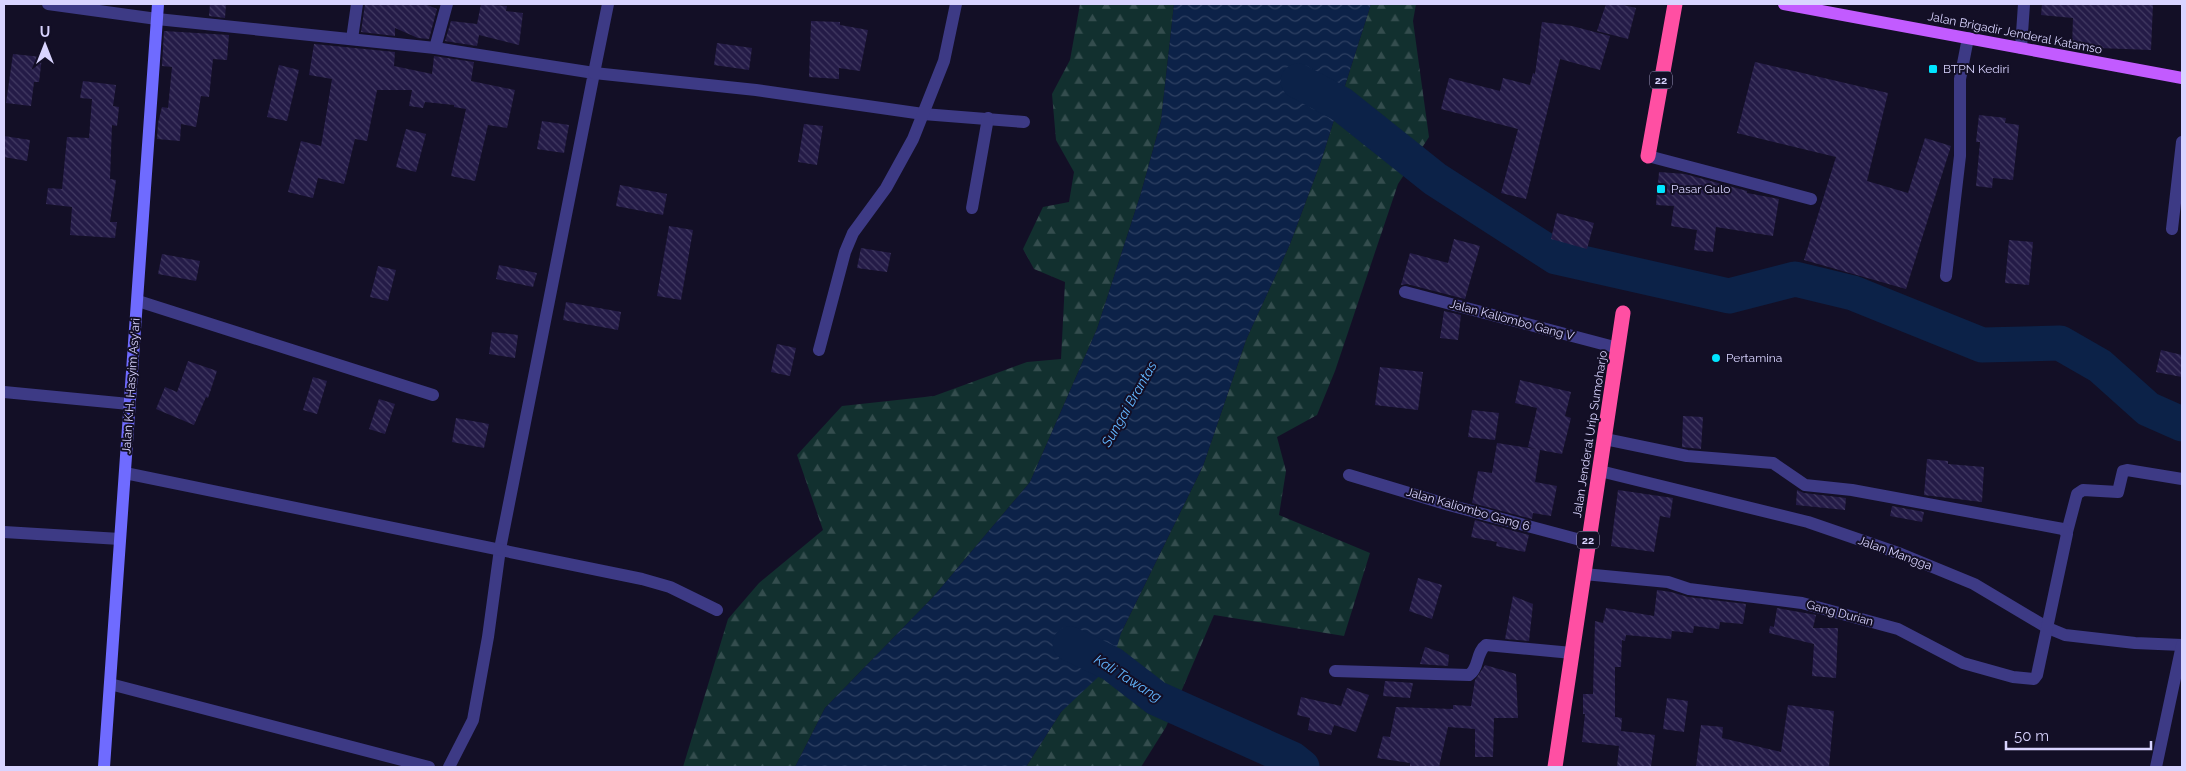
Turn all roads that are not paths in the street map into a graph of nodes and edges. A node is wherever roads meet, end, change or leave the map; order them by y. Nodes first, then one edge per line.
1 (48, 4) edge
2 (158, 4) edge
3 (357, 4) edge
4 (447, 4) edge
5 (608, 4) edge
6 (956, 4) edge
7 (1675, 4) edge
8 (1784, 4) edge
9 (2024, 4) edge
10 (157, 18) junction
11 (1968, 38) junction
12 (352, 39) junction
13 (435, 48) junction
14 (2021, 48) junction
15 (594, 73) junction
16 (2182, 78) edge
17 (923, 114) junction
18 (988, 118) junction
19 (1024, 122) dead end
20 (2182, 142) edge
21 (1648, 156) joint
22 (1811, 199) dead end
23 (972, 208) dead end
24 (2172, 229) dead end
25 (1946, 276) dead end
26 (1405, 292) dead end
27 (138, 301) junction
28 (1623, 313) dead end
29 (1618, 348) junction
30 (819, 350) dead end
31 (4, 392) edge
32 (433, 394) dead end
33 (130, 404) junction
34 (1605, 439) junction
35 (1600, 471) junction
36 (125, 473) junction
37 (1349, 475) dead end
38 (2182, 479) edge
39 (4, 532) edge
40 (2068, 532) junction
41 (120, 540) junction
42 (1588, 542) junction
43 (500, 549) junction
44 (1584, 574) junction
45 (717, 610) dead end
46 (2048, 628) junction
47 (2182, 645) edge
48 (1572, 653) junction
49 (1336, 671) dead end
50 (110, 684) junction
51 (104, 767) edge
52 (429, 767) edge
53 (449, 767) edge
54 (1555, 767) edge
55 (2156, 767) edge

1 - 10 street
2 - 10 street, Jalan K.H. Hasyim Asy'ari
3 - 12 street
4 - 13 street
5 - 15 street
6 - 17 street
7 - 21 highway, 22
8 - 11 main road, Jalan Brigadir Jenderal Katamso
9 - 14 street
10 - 12 street
10 - 27 street, Jalan K.H. Hasyim Asy'ari
11 - 14 main road, Jalan Brigadir Jenderal Katamso
11 - 25 street
12 - 13 street
13 - 15 street
14 - 16 main road, Jalan Brigadir Jenderal Katamso
15 - 17 street
15 - 43 street
17 - 18 street
17 - 30 street
18 - 19 street
18 - 23 street
20 - 24 street
21 - 22 street
26 - 29 street, Jalan Kaliombo Gang V
27 - 32 street
27 - 33 street, Jalan K.H. Hasyim Asy'ari
28 - 29 highway, Jalan Jenderal Urip Sumoharjo / 22
29 - 34 highway, Jalan Jenderal Urip Sumoharjo / 22
31 - 33 street
33 - 36 street, Jalan K.H. Hasyim Asy'ari
34 - 35 highway, Jalan Jenderal Urip Sumoharjo / 22
34 - 40 street
35 - 42 highway, Jalan Jenderal Urip Sumoharjo / 22
35 - 46 street, Jalan Mangga
36 - 41 street, Jalan K.H. Hasyim Asy'ari
36 - 43 street
37 - 42 street, Jalan Kaliombo Gang 6
38 - 40 street
39 - 41 street
40 - 46 street
41 - 50 street, Jalan K.H. Hasyim Asy'ari
42 - 44 highway, Jalan Jenderal Urip Sumoharjo / 22
43 - 45 street
43 - 53 street
44 - 46 street, Gang Durian
44 - 48 highway, Jalan Jenderal Urip Sumoharjo / 22
46 - 47 street, Jalan Mangga
47 - 55 street
48 - 49 street
48 - 54 highway, Jalan Jenderal Urip Sumoharjo / 22
50 - 51 street, Jalan K.H. Hasyim Asy'ari
50 - 52 street

